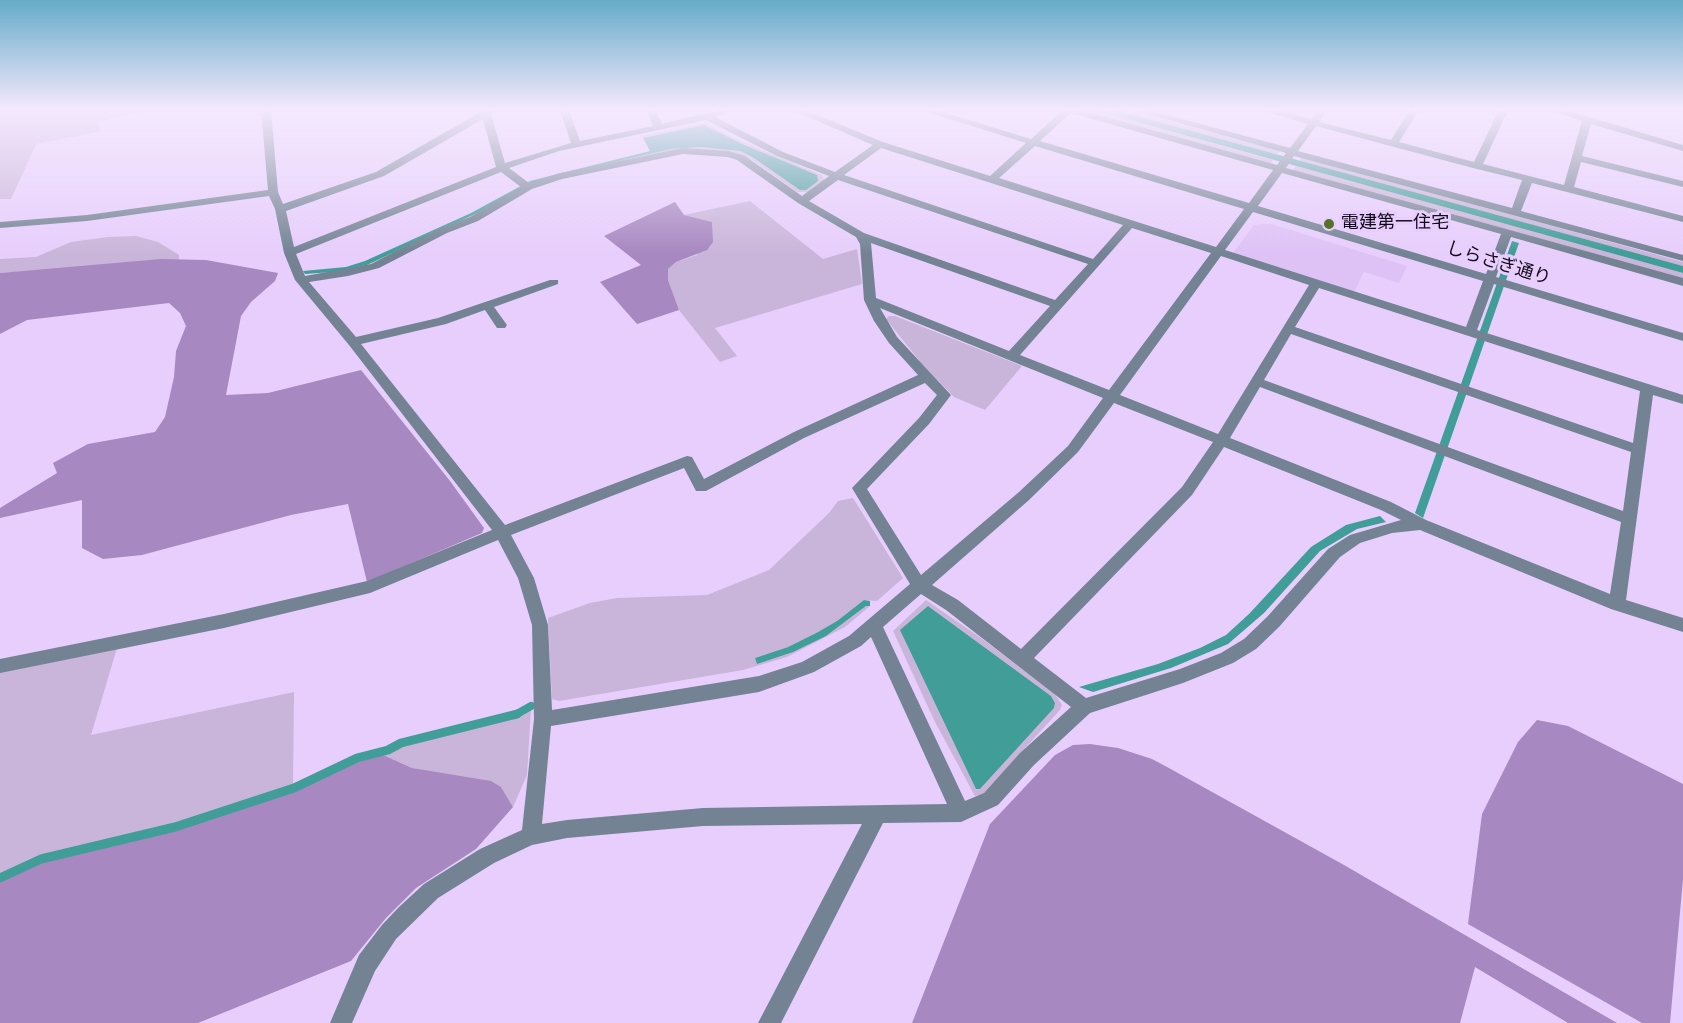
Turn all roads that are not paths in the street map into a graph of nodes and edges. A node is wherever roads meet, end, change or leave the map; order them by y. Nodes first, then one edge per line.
1 (270, 158) edge
2 (407, 158) edge
3 (499, 158) edge
4 (533, 158) edge
5 (647, 158) edge
6 (740, 158) edge
7 (790, 158) edge
8 (862, 158) edge
9 (924, 158) edge
10 (1016, 158) edge
11 (1082, 158) edge
12 (1236, 158) edge
13 (1288, 158) edge
14 (1313, 158) edge
15 (1445, 158) edge
16 (1481, 158) edge
17 (1578, 158) joint
18 (1477, 166) junction
19 (501, 167) junction
20 (1280, 170) junction
21 (837, 176) junction
22 (992, 179) junction
23 (1528, 179) junction
24 (1683, 184) edge
25 (528, 187) junction
26 (1568, 189) junction
27 (273, 192) junction
28 (802, 201) junction
29 (1251, 208) junction
30 (280, 209) junction
31 (1515, 213) junction
32 (1683, 219) edge
33 (1130, 224) junction
34 (0, 225) edge
35 (1507, 232) junction
36 (860, 235) junction
37 (1219, 252) junction
38 (290, 253) junction
39 (1683, 258) edge
40 (1095, 263) junction
41 (1489, 279) junction
42 (300, 280) junction
43 (554, 282) dead end
44 (1683, 282) edge
45 (1315, 284) junction
46 (870, 300) junction
47 (487, 305) junction
48 (1057, 305) junction
49 (501, 325) dead end
50 (1288, 329) junction
51 (1470, 332) junction
52 (1683, 337) edge
53 (353, 342) junction
54 (1012, 356) junction
55 (926, 377) junction
56 (1258, 382) junction
57 (1647, 389) junction
58 (1113, 396) junction
59 (1683, 400) edge
60 (1222, 439) junction
61 (1639, 450) junction
62 (1629, 519) junction
63 (1420, 524) junction
64 (502, 532) junction
65 (919, 585) junction
66 (1617, 604) junction
67 (874, 626) junction
68 (1683, 626) edge
69 (1022, 659) junction
70 (0, 666) edge
71 (1084, 707) junction
72 (543, 719) junction
73 (878, 813) junction
74 (961, 813) junction
75 (531, 836) junction
76 (341, 1023) edge
77 (769, 1023) edge

1 - 27 street
2 - 30 street
3 - 19 street
4 - 19 street
5 - 25 street
6 - 28 street
7 - 21 street
8 - 21 street
9 - 22 street
10 - 22 street
11 - 29 street, しらさぎ通り
12 - 20 street
13 - 20 street
14 - 31 street
15 - 18 street
16 - 18 street
17 - 24 street
17 - 26 street
18 - 23 street
19 - 25 street
19 - 38 street
20 - 29 street
20 - 35 street
21 - 28 street
21 - 40 street
22 - 33 street
23 - 26 street
23 - 31 street
25 - 42 street
26 - 32 street
27 - 30 street
27 - 34 street
28 - 36 street
29 - 37 street
29 - 41 street, しらさぎ通り
30 - 38 street
31 - 39 street
33 - 37 street
33 - 40 street
35 - 41 street
35 - 44 street
36 - 46 street
36 - 48 street
37 - 45 street
37 - 58 street
38 - 42 street
40 - 48 street
41 - 51 street
41 - 52 street, しらさぎ通り
42 - 53 street
43 - 47 street
45 - 50 street
45 - 51 street
46 - 54 street
46 - 55 street
47 - 49 street
47 - 53 street
48 - 54 street
50 - 56 street
50 - 61 street
51 - 57 street
53 - 64 street
54 - 58 street
55 - 64 street
55 - 65 street
56 - 60 street
56 - 62 street
57 - 59 street
57 - 61 street
58 - 60 street
58 - 65 street
60 - 63 street
60 - 69 street
61 - 62 street
62 - 66 street
63 - 66 street
63 - 71 street
64 - 70 street
64 - 72 street
65 - 67 street
65 - 69 street
66 - 68 street
67 - 72 street
67 - 74 street
69 - 71 street
71 - 74 street
72 - 75 street
73 - 74 street
73 - 75 street
73 - 77 street
75 - 76 street

